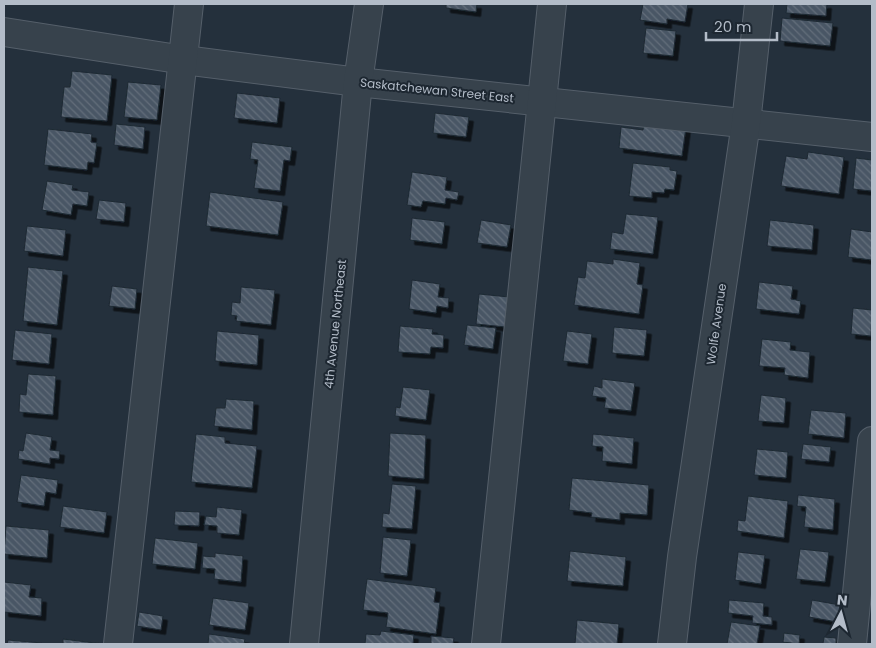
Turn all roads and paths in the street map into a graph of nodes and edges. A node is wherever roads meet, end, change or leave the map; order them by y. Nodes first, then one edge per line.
1 (189, 4) edge
2 (369, 4) edge
3 (552, 4) edge
4 (759, 4) edge
5 (4, 32) edge
6 (184, 60) junction
7 (358, 82) junction
8 (542, 101) junction
9 (746, 123) junction
10 (872, 137) edge
11 (872, 441) edge
12 (118, 644) edge
13 (304, 644) edge
14 (486, 644) edge
15 (672, 644) edge
16 (852, 644) edge

1 - 6 street
2 - 7 street, 4th Avenue Northeast
3 - 8 street
4 - 9 street, Wolfe Avenue
5 - 6 street, Saskatchewan Street East
6 - 7 street, Saskatchewan Street East
6 - 12 street
7 - 8 street, Saskatchewan Street East
7 - 13 street, 4th Avenue Northeast
8 - 9 street, Saskatchewan Street East
8 - 14 street
9 - 10 street, Saskatchewan Street East
9 - 15 street, Wolfe Avenue
11 - 16 street

